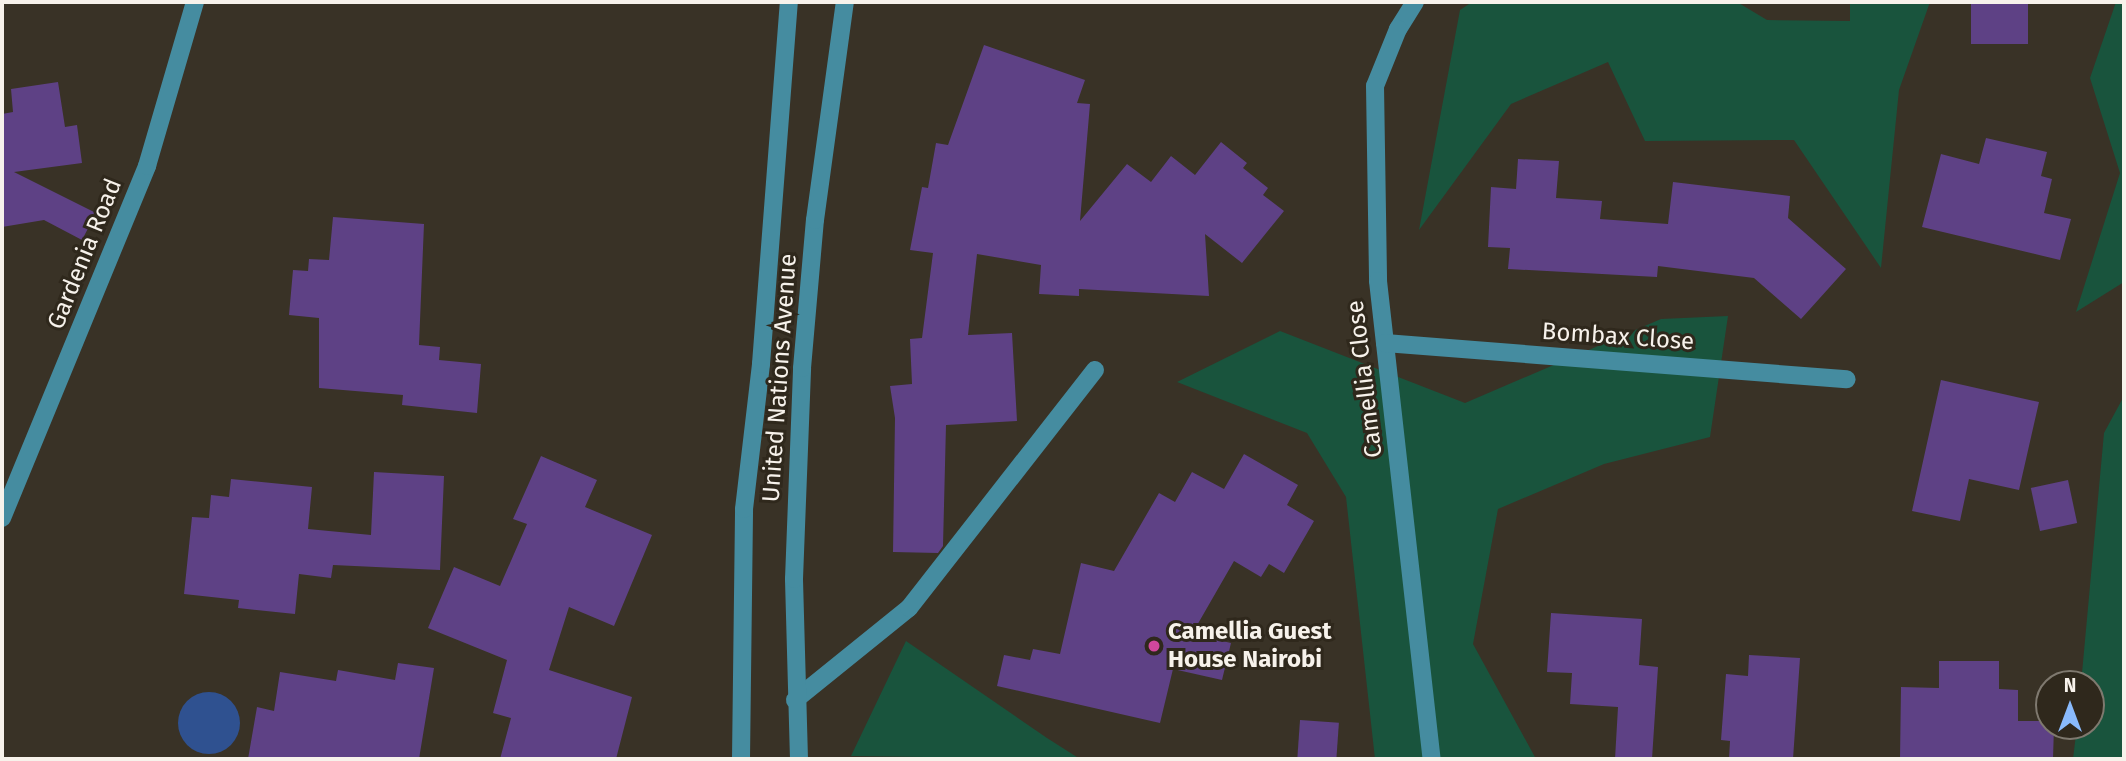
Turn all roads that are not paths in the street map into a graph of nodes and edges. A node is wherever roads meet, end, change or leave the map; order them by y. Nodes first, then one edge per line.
1 (195, 2) edge
2 (789, 2) edge
3 (845, 2) edge
4 (1415, 2) edge
5 (1385, 343) junction
6 (1095, 370) dead end
7 (1847, 379) dead end
8 (2, 518) edge
9 (795, 700) junction
10 (741, 759) edge
11 (799, 759) edge
12 (1433, 759) edge

1 - 8 street, Gardenia Road
2 - 10 street, United Nations Avenue
3 - 9 street, United Nations Avenue
4 - 5 street, Camellia Close
5 - 7 street, Bombax Close
5 - 12 street, Camellia Close
6 - 9 street
9 - 11 street, United Nations Avenue

